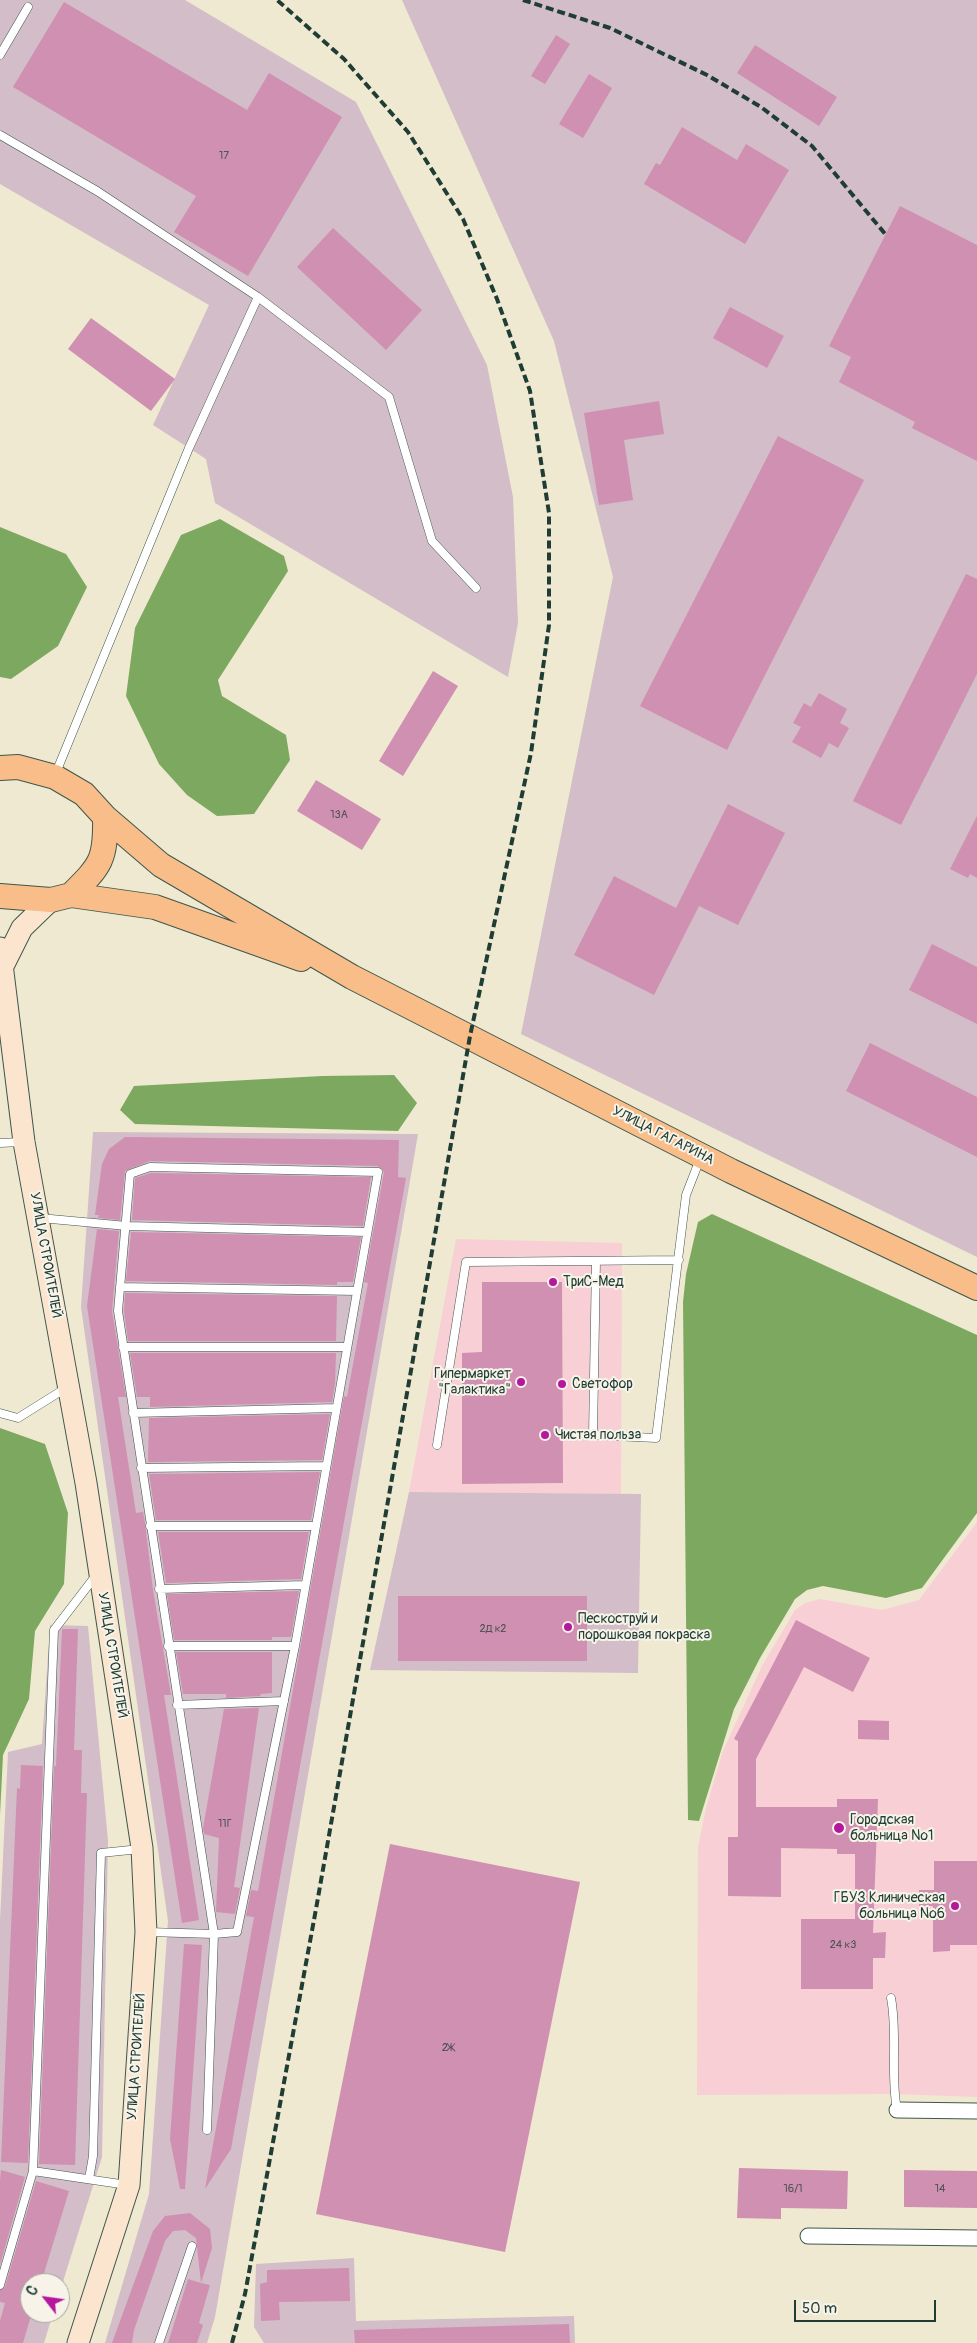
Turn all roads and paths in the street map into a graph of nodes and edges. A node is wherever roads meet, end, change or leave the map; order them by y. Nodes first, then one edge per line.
1 (28, 7) dead end
2 (0, 55) edge
3 (0, 135) edge
4 (258, 297) junction
5 (476, 588) dead end
6 (0, 768) edge
7 (55, 777) junction
8 (105, 817) junction
9 (0, 896) edge
10 (61, 898) junction
11 (2, 956) edge
12 (352, 977) junction
13 (24, 1142) junction
14 (0, 1143) edge
15 (701, 1156) junction
16 (38, 1218) junction
17 (126, 1226) junction
18 (367, 1232) junction
19 (679, 1260) junction
20 (596, 1261) junction
21 (120, 1286) junction
22 (977, 1288) edge
23 (357, 1291) junction
24 (123, 1347) junction
25 (347, 1347) junction
26 (69, 1386) junction
27 (336, 1408) junction
28 (0, 1413) edge
29 (133, 1413) junction
30 (436, 1444) dead end
31 (326, 1466) junction
32 (141, 1468) junction
33 (150, 1526) junction
34 (315, 1526) junction
35 (100, 1570) junction
36 (305, 1585) junction
37 (159, 1589) junction
38 (168, 1646) junction
39 (294, 1646) junction
40 (284, 1701) junction
41 (177, 1705) junction
42 (142, 1848) junction
43 (146, 1932) junction
44 (214, 1934) junction
45 (891, 1998) dead end
46 (897, 2110) joint
47 (977, 2111) edge
48 (207, 2130) dead end
49 (33, 2171) junction
50 (88, 2179) junction
51 (128, 2185) junction
52 (808, 2236) dead end
53 (977, 2238) edge
54 (192, 2246) dead end
55 (0, 2285) edge
56 (78, 2343) edge
57 (159, 2343) edge

1 - 2 lane
3 - 4 lane
4 - 5 lane
4 - 7 lane
6 - 7 main road
7 - 8 main road
8 - 10 main road
8 - 12 main road
9 - 10 main road
10 - 11 main road
10 - 12 main road
11 - 13 main road, УЛИЦА СТРОИТЕЛЕЙ
12 - 15 main road, УЛИЦА ГАГАРИНА
13 - 14 lane
13 - 16 main road, УЛИЦА СТРОИТЕЛЕЙ
15 - 19 lane
15 - 22 main road, УЛИЦА ГАГАРИНА
16 - 17 lane
16 - 26 main road, УЛИЦА СТРОИТЕЛЕЙ
17 - 18 lane
17 - 18 lane
17 - 21 lane
18 - 23 lane
19 - 20 lane
19 - 20 lane
20 - 30 lane
21 - 23 lane
21 - 24 lane
23 - 25 lane
24 - 25 lane
24 - 29 lane
25 - 27 lane
26 - 28 lane
26 - 35 main road, УЛИЦА СТРОИТЕЛЕЙ
27 - 29 lane
27 - 31 lane
29 - 32 lane
31 - 32 lane
31 - 34 lane
32 - 33 lane
33 - 34 lane
33 - 37 lane
34 - 36 lane
35 - 42 main road, УЛИЦА СТРОИТЕЛЕЙ
35 - 49 lane
36 - 37 lane
36 - 39 lane
37 - 38 lane
38 - 39 lane
38 - 41 lane
39 - 40 lane
40 - 41 lane
40 - 44 lane
41 - 44 lane
42 - 43 main road, УЛИЦА СТРОИТЕЛЕЙ
42 - 50 lane
43 - 44 lane
43 - 51 main road, УЛИЦА СТРОИТЕЛЕЙ
44 - 48 lane
45 - 46 lane
46 - 47 street
49 - 50 lane
49 - 55 lane
50 - 51 lane
51 - 56 main road, УЛИЦА СТРОИТЕЛЕЙ
52 - 53 street
54 - 57 lane

